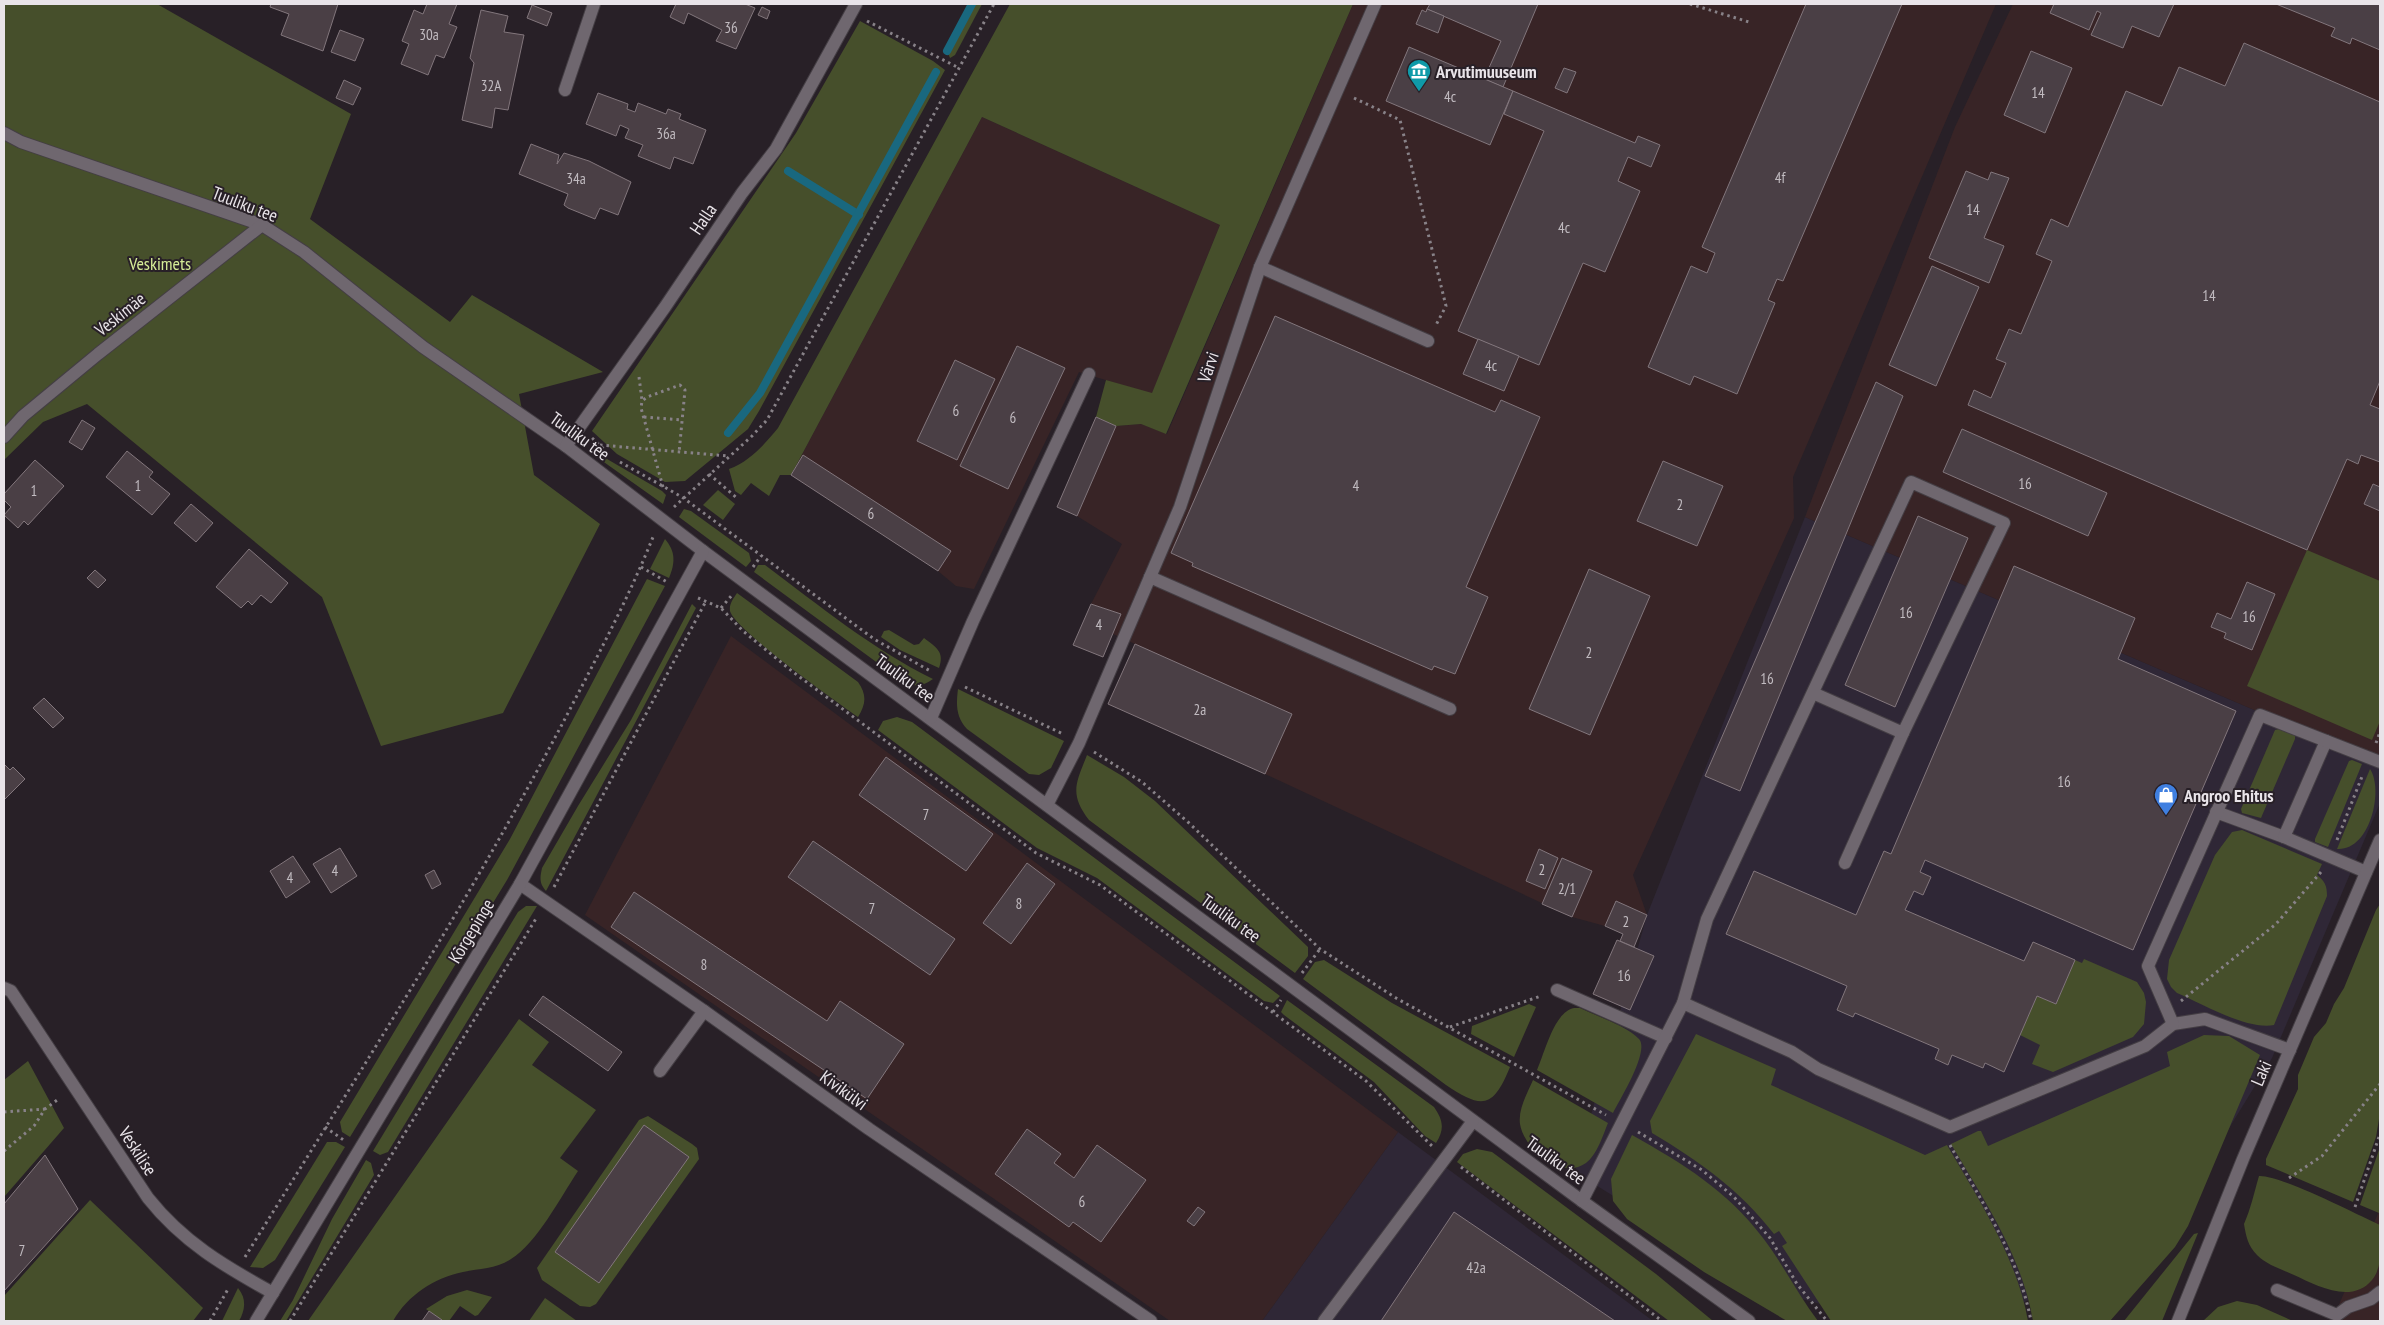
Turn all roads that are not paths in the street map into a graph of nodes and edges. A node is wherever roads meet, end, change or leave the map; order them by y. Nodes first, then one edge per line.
1 (594, 4) edge
2 (1375, 4) edge
3 (853, 8) edge
4 (565, 90) dead end
5 (4, 133) edge
6 (262, 225) junction
7 (1260, 267) junction
8 (1428, 342) road end
9 (1089, 374) dead end
10 (4, 437) edge
11 (566, 446) junction
12 (703, 552) junction
13 (1150, 577) junction
14 (1812, 693) junction
15 (1450, 708) dead end
16 (931, 718) junction
17 (1903, 733) junction
18 (2326, 741) junction
19 (2375, 760) edge
20 (1047, 805) junction
21 (2216, 812) junction
22 (2284, 837) junction
23 (2380, 840) edge
24 (1845, 863) dead end
25 (2373, 866) edge
26 (520, 884) junction
27 (7, 990) edge
28 (1557, 990) road end
29 (1683, 1003) junction
30 (704, 1011) junction
31 (2173, 1024) junction
32 (1666, 1038) junction
33 (2290, 1050) junction
34 (660, 1071) dead end
35 (1473, 1120) junction
36 (1582, 1201) junction
37 (2277, 1290) dead end
38 (2380, 1292) edge
39 (273, 1293) junction
40 (256, 1321) edge
41 (1151, 1321) edge
42 (1324, 1321) edge
43 (1748, 1321) edge
44 (2178, 1321) edge

1 - 4 street
2 - 7 street, Värvi
3 - 11 street, Halla
5 - 6 street, Tuuliku tee
6 - 10 street, Veskimäe
6 - 11 street, Tuuliku tee
7 - 8 street
7 - 13 street, Värvi
9 - 16 street
11 - 12 street, Tuuliku tee
12 - 16 street, Tuuliku tee
12 - 26 street, Kõrgepinge
13 - 15 street
13 - 20 street, Värvi
14 - 17 street
14 - 17 street
14 - 29 street
16 - 20 street, Tuuliku tee
17 - 24 street
18 - 19 street
18 - 21 street
18 - 22 street
20 - 35 street, Tuuliku tee
21 - 22 street
21 - 31 street
22 - 25 street
23 - 25 street, Laki
25 - 33 street, Laki
26 - 30 street, Kivikülvi
26 - 39 street, Kõrgepinge
27 - 39 street, Veskilise
28 - 32 street
29 - 31 street
29 - 32 street
30 - 34 street
30 - 41 street, Kivikülvi
31 - 33 street
32 - 36 street
33 - 44 street, Laki
35 - 36 street, Tuuliku tee
35 - 42 street
36 - 43 street, Tuuliku tee
37 - 38 street
39 - 40 street, Kõrgepinge

